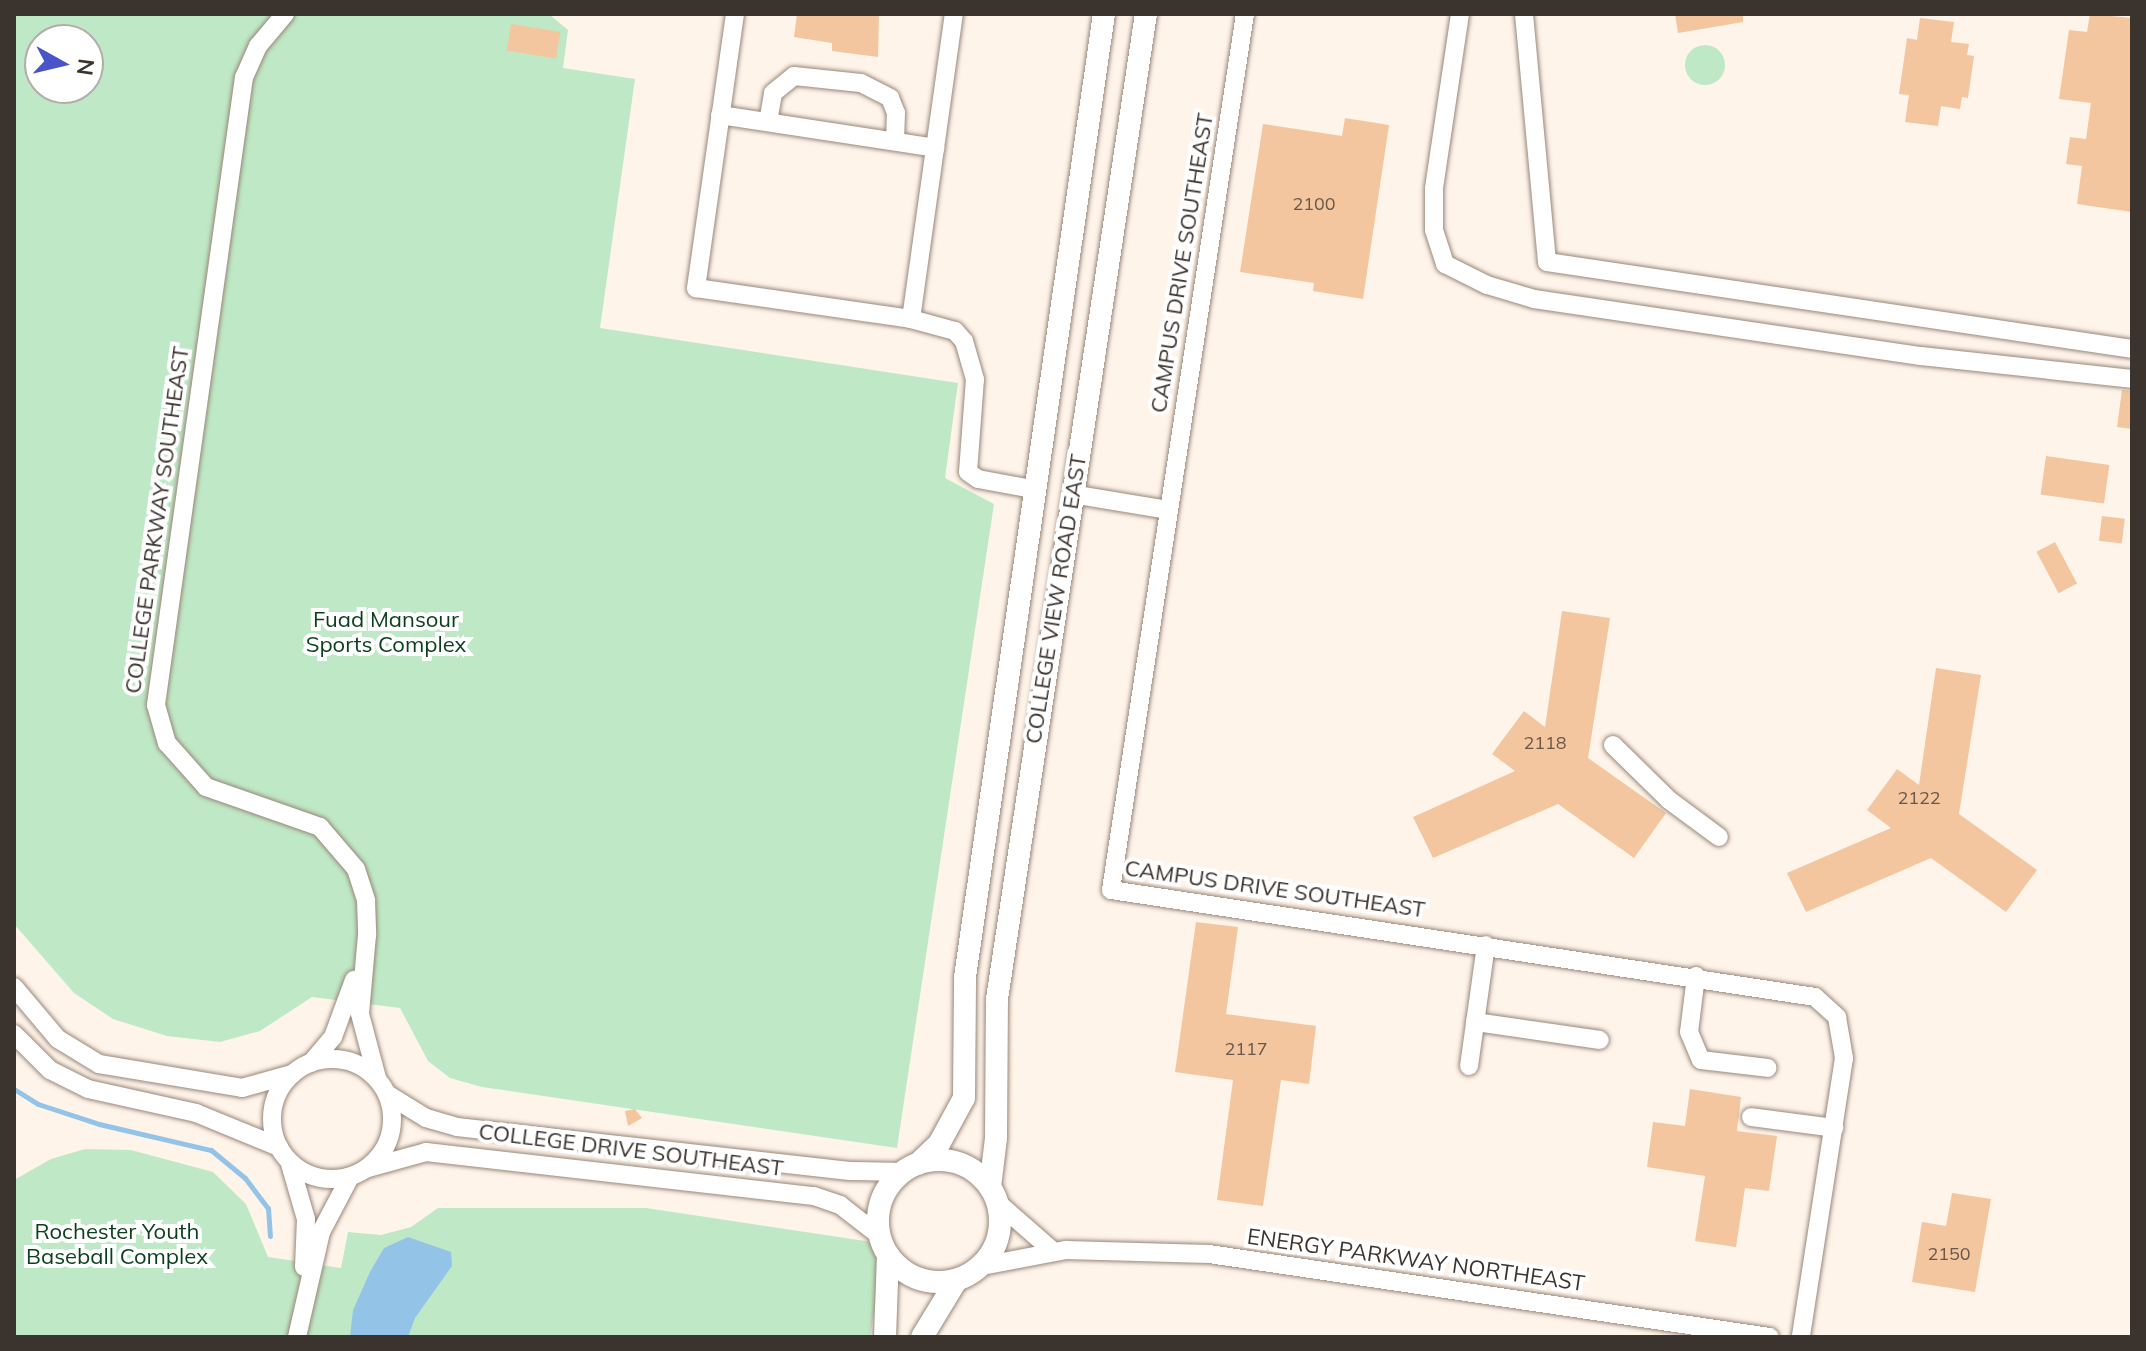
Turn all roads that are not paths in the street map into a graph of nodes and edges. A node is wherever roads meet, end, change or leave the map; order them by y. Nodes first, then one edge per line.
1 (285, 14) edge
2 (735, 14) edge
3 (954, 14) edge
4 (1104, 14) edge
5 (1146, 14) edge
6 (1245, 14) edge
7 (1460, 14) edge
8 (1524, 14) edge
9 (720, 115) junction
10 (768, 122) junction
11 (895, 141) junction
12 (935, 148) junction
13 (911, 319) junction
14 (2132, 349) edge
15 (2132, 379) edge
16 (1032, 489) junction
17 (1072, 494) junction
18 (1168, 510) junction
19 (1613, 745) dead end
20 (1719, 837) dead end
21 (367, 935) junction
22 (1486, 945) junction
23 (1696, 976) junction
24 (14, 987) edge
25 (1475, 1022) junction
26 (14, 1034) edge
27 (1600, 1040) dead end
28 (311, 1063) junction
29 (1469, 1066) dead end
30 (1768, 1068) dead end
31 (292, 1074) junction
32 (382, 1086) junction
33 (1751, 1117) dead end
34 (1834, 1128) junction
35 (284, 1154) junction
36 (368, 1168) junction
37 (911, 1168) junction
38 (350, 1177) junction
39 (994, 1195) junction
40 (884, 1246) junction
41 (1054, 1252) junction
42 (982, 1266) junction
43 (956, 1281) junction
44 (303, 1299) junction
45 (297, 1337) edge
46 (885, 1337) edge
47 (922, 1337) edge
48 (1770, 1337) edge
49 (1801, 1337) edge

1 - 21 street, COLLEGE PARKWAY SOUTHEAST
2 - 9 street
3 - 12 street
4 - 16 main road, COLLEGE VIEW ROAD EAST
5 - 17 main road, COLLEGE VIEW ROAD EAST
6 - 18 street, CAMPUS DRIVE SOUTHEAST
7 - 15 street
8 - 14 street
9 - 10 street
9 - 13 street
10 - 11 street
10 - 11 street
11 - 12 street
12 - 13 street
13 - 16 street
16 - 37 main road, COLLEGE VIEW ROAD EAST
17 - 18 street
17 - 39 main road, COLLEGE VIEW ROAD EAST
18 - 22 street, CAMPUS DRIVE SOUTHEAST
19 - 20 street
21 - 28 street, COLLEGE PARKWAY SOUTHEAST
21 - 32 street, COLLEGE PARKWAY SOUTHEAST
22 - 23 street, CAMPUS DRIVE SOUTHEAST
22 - 25 street
23 - 30 street
23 - 34 street, CAMPUS DRIVE SOUTHEAST
24 - 31 street
25 - 27 street
25 - 29 street
26 - 35 street
28 - 31 street
28 - 32 street
31 - 35 street
32 - 36 street
32 - 37 street, COLLEGE DRIVE SOUTHEAST
33 - 34 street
34 - 49 street, CAMPUS DRIVE SOUTHEAST
35 - 38 street
35 - 44 street
36 - 38 street
36 - 40 street, COLLEGE DRIVE SOUTHEAST
37 - 39 main road
37 - 40 main road
38 - 44 street
39 - 41 street
39 - 42 main road
40 - 43 main road
40 - 46 main road
41 - 42 street, ENERGY PARKWAY NORTHEAST
41 - 48 street, ENERGY PARKWAY NORTHEAST
42 - 43 main road
43 - 47 main road
44 - 45 street

